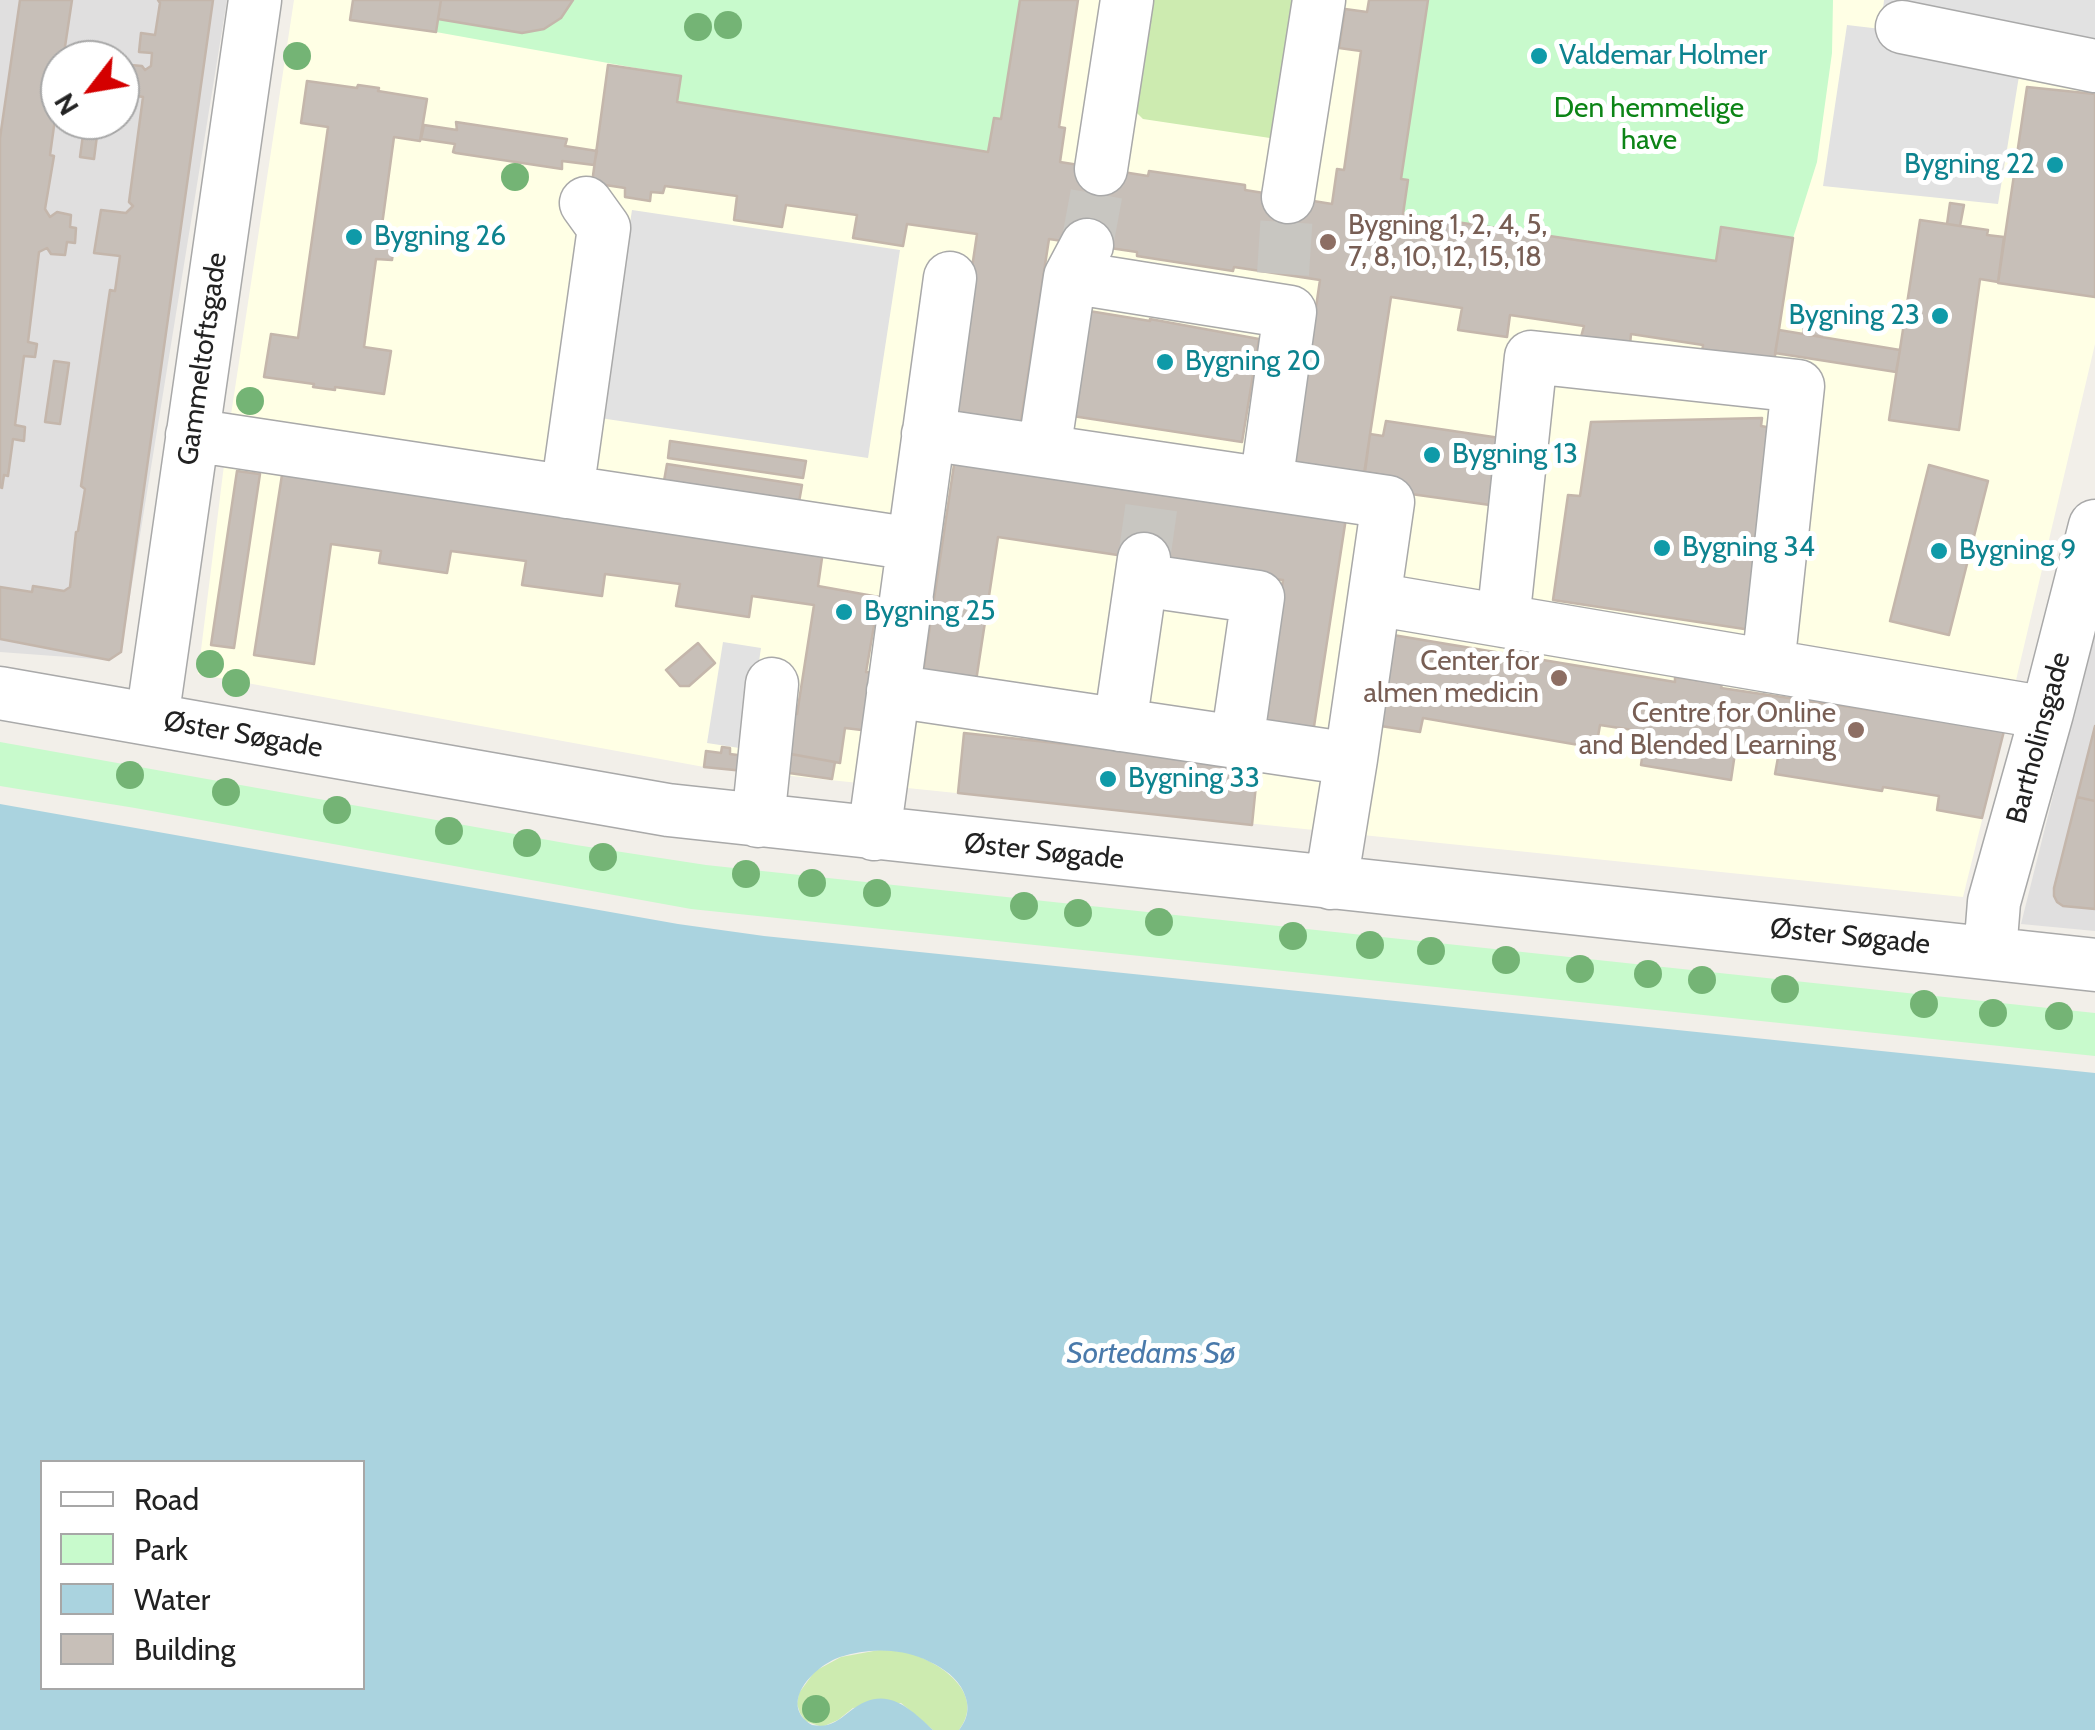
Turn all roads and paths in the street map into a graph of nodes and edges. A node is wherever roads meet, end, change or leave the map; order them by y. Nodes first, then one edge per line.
1 (255, 0) edge
2 (1127, 0) edge
3 (1319, 0) edge
4 (1902, 28) dead end
5 (2095, 66) edge
6 (1101, 169) tunnel mouth
7 (1288, 197) tunnel mouth
8 (586, 203) dead end
9 (950, 278) dead end
10 (928, 434) junction
11 (192, 436) junction
12 (1044, 451) junction
13 (1266, 484) junction
14 (567, 492) junction
15 (2095, 526) edge
16 (913, 544) junction
17 (1374, 599) junction
18 (1503, 621) junction
19 (1768, 666) junction
20 (772, 684) dead end
21 (894, 691) junction
22 (0, 693) edge
23 (2047, 713) junction
24 (152, 719) junction
25 (1120, 725) junction
26 (1237, 742) junction
27 (1350, 759) junction
28 (758, 821) junction
29 (874, 834) junction
30 (1330, 882) junction
31 (1990, 952) junction
32 (2095, 964) edge

1 - 11 street, Gammeltoftsgade
2 - 6 street
3 - 7 street
4 - 5 street
8 - 14 street
9 - 10 street
10 - 12 street
10 - 16 street
11 - 14 street
11 - 24 street, Gammeltoftsgade
12 - 13 street
12 - 13 street
13 - 17 street
14 - 16 street
15 - 23 street, Bartholinsgade
16 - 21 street
17 - 18 street
17 - 27 street
18 - 19 street
18 - 19 street
19 - 23 street
20 - 28 street
21 - 25 street
21 - 29 street
22 - 24 street, Øster Søgade
23 - 31 street, Bartholinsgade
24 - 28 street, Øster Søgade
25 - 26 street
25 - 26 street
26 - 27 street
27 - 30 street
28 - 29 street, Øster Søgade
29 - 30 street, Øster Søgade
30 - 31 street, Øster Søgade
31 - 32 street, Øster Søgade

